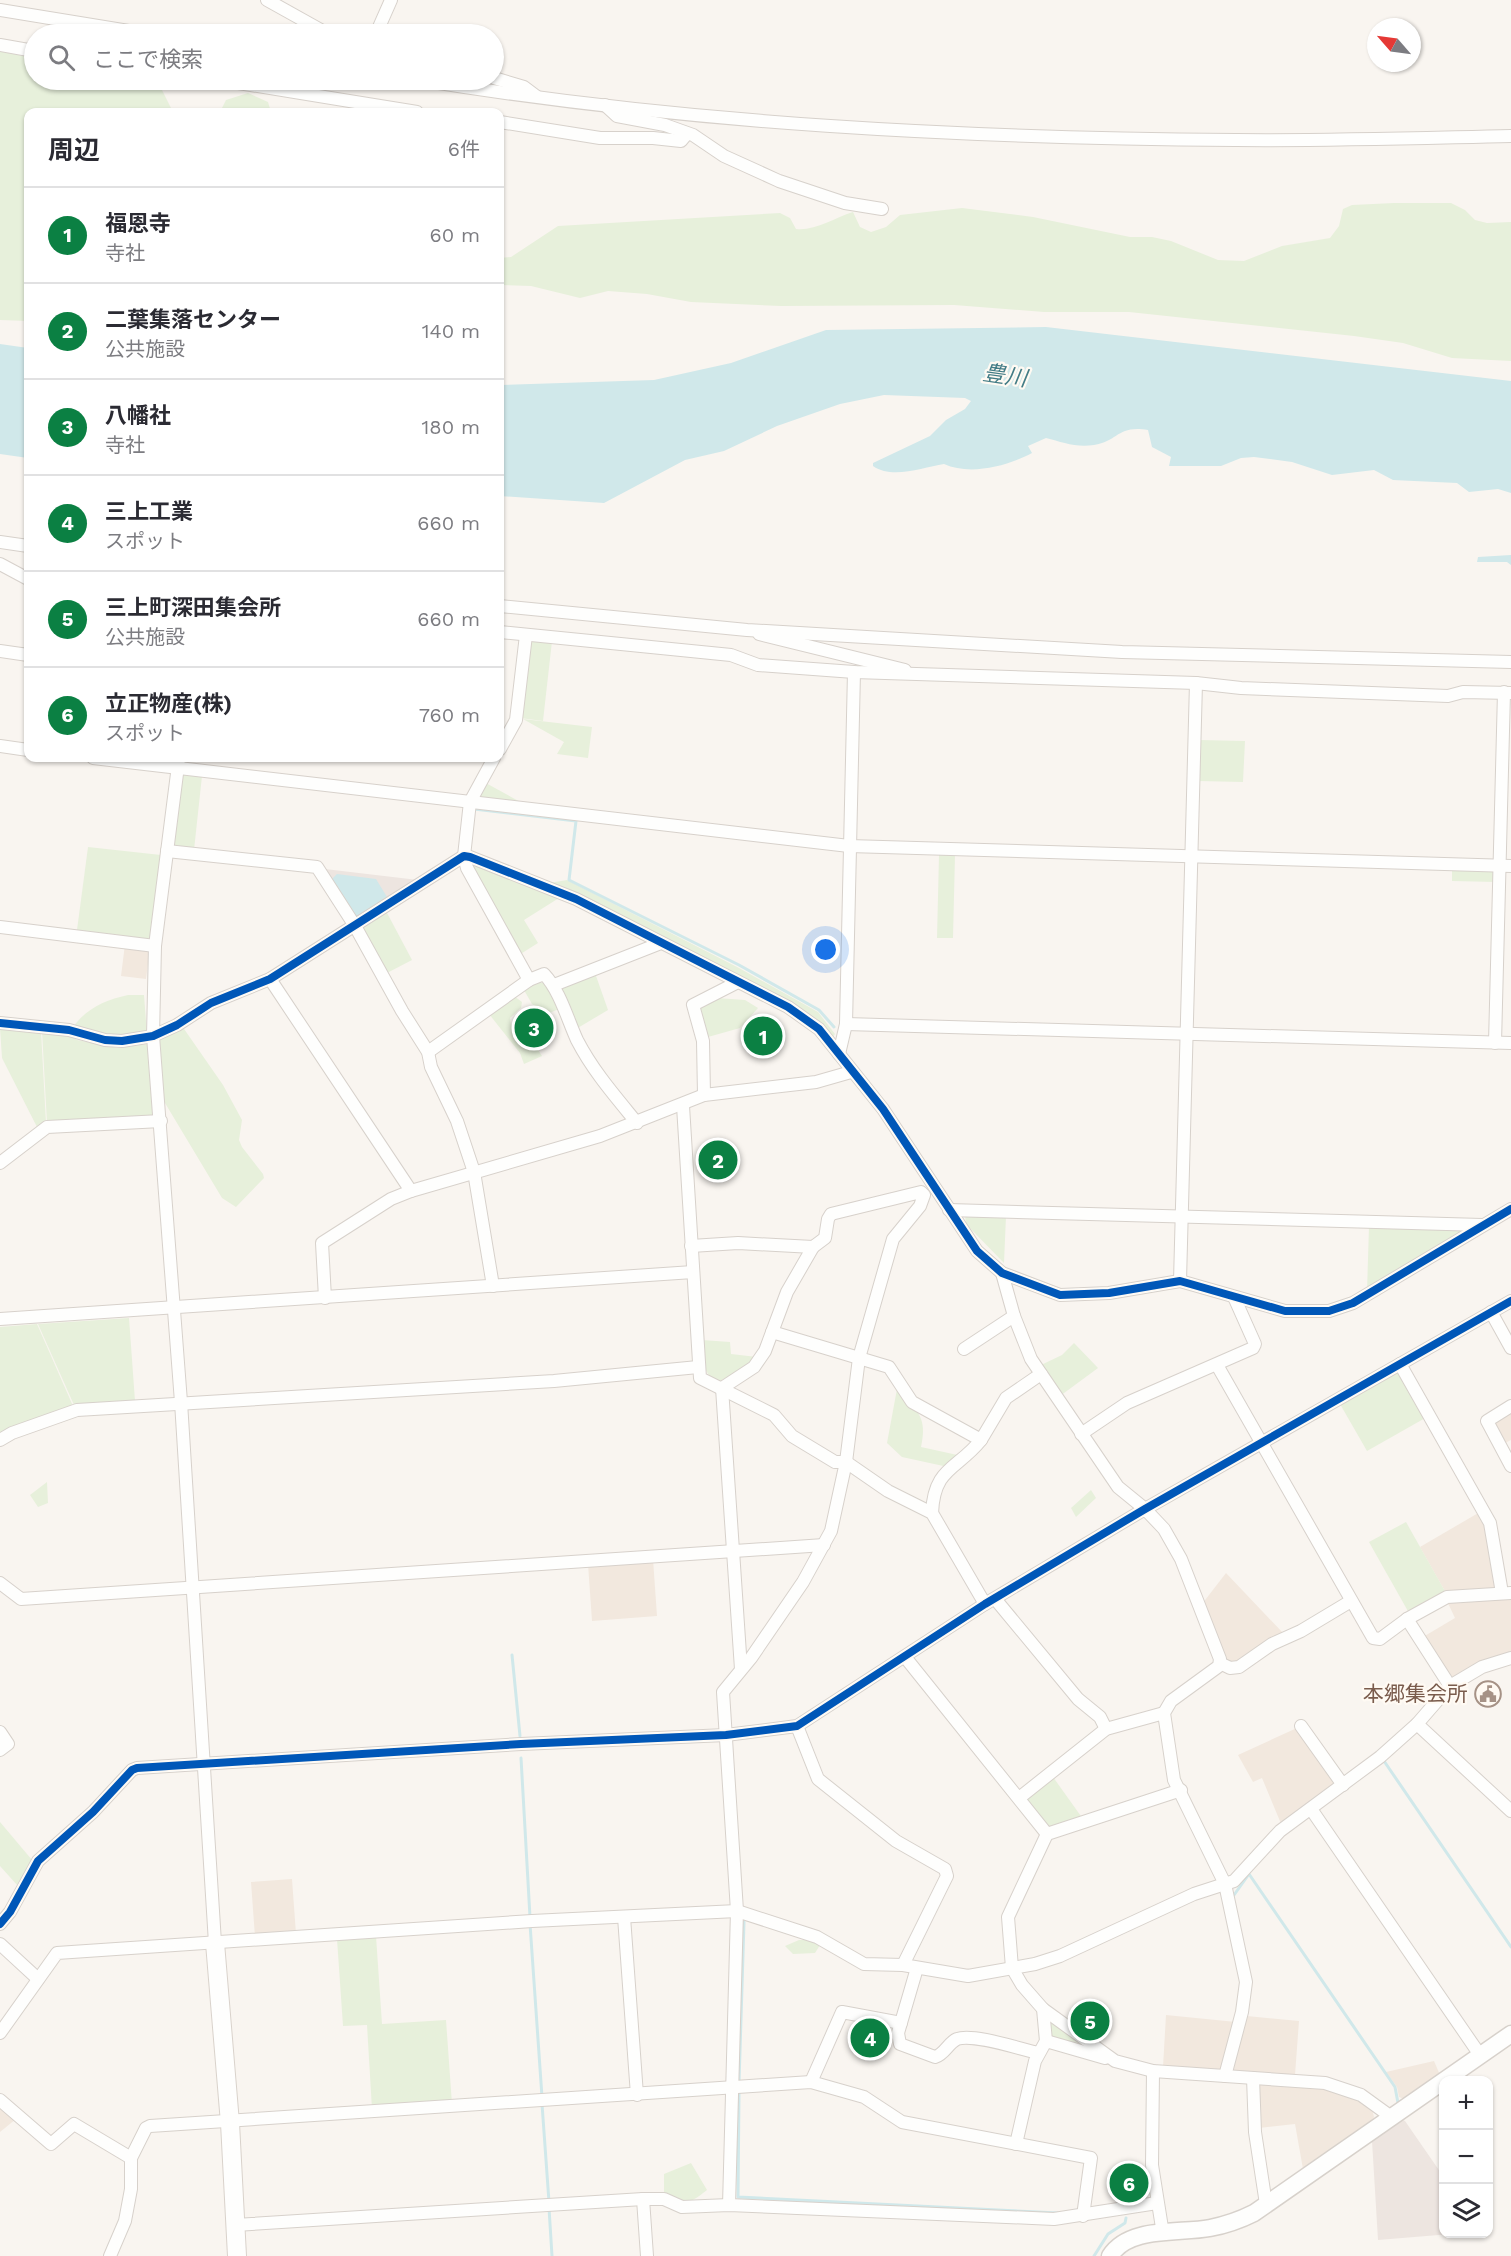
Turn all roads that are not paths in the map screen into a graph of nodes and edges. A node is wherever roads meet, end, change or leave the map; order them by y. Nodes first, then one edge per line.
1 (267, 0) edge
2 (391, 0) edge
3 (0, 10) edge
4 (86, 24) edge
5 (309, 24) edge
6 (380, 24) edge
7 (0, 45) edge
8 (24, 49) edge
9 (504, 81) edge
10 (282, 90) edge
11 (486, 90) edge
12 (538, 98) junction
13 (605, 105) junction
14 (392, 108) edge
15 (504, 123) edge
16 (683, 132) junction
17 (1511, 136) edge
18 (882, 209) dead end
19 (0, 542) edge
20 (24, 545) edge
21 (0, 564) edge
22 (24, 577) edge
23 (504, 606) edge
24 (747, 630) junction
25 (504, 632) edge
26 (526, 635) junction
27 (0, 651) edge
28 (24, 654) edge
29 (1511, 662) edge
30 (854, 672) junction
31 (923, 675) junction
32 (1196, 683) junction
33 (1507, 692) edge
34 (504, 742) edge
35 (0, 746) edge
36 (24, 749) edge
37 (161, 762) edge
38 (492, 762) edge
39 (178, 763) edge
40 (470, 802) junction
41 (849, 846) junction
42 (167, 851) junction
43 (464, 856) junction
44 (1192, 857) junction
45 (1505, 866) edge
46 (355, 926) junction
47 (0, 927) edge
48 (661, 943) junction
49 (155, 946) junction
50 (270, 979) junction
51 (529, 980) junction
52 (738, 982) junction
53 (554, 985) junction
54 (0, 1023) edge
55 (846, 1024) junction
56 (1187, 1034) junction
57 (153, 1036) junction
58 (1495, 1043) junction
59 (1511, 1043) edge
60 (428, 1052) junction
61 (839, 1054) junction
62 (852, 1072) junction
63 (705, 1095) junction
64 (683, 1106) junction
65 (161, 1121) junction
66 (637, 1123) junction
67 (0, 1163) edge
68 (474, 1172) junction
69 (411, 1191) junction
70 (1511, 1209) edge
71 (949, 1210) junction
72 (1182, 1217) junction
73 (1484, 1225) junction
74 (691, 1246) junction
75 (813, 1247) junction
76 (693, 1272) junction
77 (1002, 1273) junction
78 (1180, 1281) junction
79 (493, 1286) junction
80 (1233, 1297) junction
81 (325, 1298) junction
82 (1511, 1301) edge
83 (174, 1307) junction
84 (1491, 1312) junction
85 (1014, 1316) junction
86 (0, 1319) edge
87 (772, 1332) junction
88 (1511, 1348) edge
89 (964, 1349) dead end
90 (859, 1358) junction
91 (1400, 1364) junction
92 (1217, 1365) junction
93 (698, 1367) junction
94 (1041, 1374) junction
95 (722, 1388) junction
96 (181, 1402) junction
97 (1511, 1406) edge
98 (1081, 1434) junction
99 (0, 1440) edge
100 (981, 1440) junction
101 (1262, 1442) junction
102 (846, 1462) junction
103 (1511, 1466) edge
104 (1145, 1509) junction
105 (932, 1513) junction
106 (824, 1545) junction
107 (733, 1550) junction
108 (0, 1582) edge
109 (192, 1588) junction
110 (1507, 1593) edge
111 (1351, 1601) junction
112 (991, 1602) junction
113 (1407, 1619) junction
114 (905, 1657) junction
115 (1511, 1658) edge
116 (1220, 1663) junction
117 (741, 1669) junction
118 (1450, 1686) junction
119 (1164, 1713) junction
120 (1417, 1724) junction
121 (797, 1726) junction
122 (1300, 1726) dead end
123 (1106, 1729) junction
124 (0, 1732) edge
125 (726, 1735) junction
126 (0, 1750) edge
127 (204, 1764) junction
128 (1343, 1785) junction
129 (1181, 1790) junction
130 (1019, 1798) junction
131 (1311, 1809) junction
132 (1511, 1811) edge
133 (1047, 1834) junction
134 (1225, 1884) junction
135 (737, 1911) junction
136 (624, 1917) junction
137 (0, 1924) edge
138 (0, 1944) edge
139 (215, 1944) junction
140 (903, 1965) junction
141 (917, 1968) junction
142 (1012, 1968) junction
143 (38, 1979) junction
144 (1043, 2009) junction
145 (901, 2023) junction
146 (0, 2033) edge
147 (1511, 2034) edge
148 (1046, 2041) junction
149 (1038, 2053) junction
150 (1480, 2055) junction
151 (1115, 2061) junction
152 (1154, 2071) junction
153 (1225, 2076) junction
154 (1253, 2078) junction
155 (811, 2082) junction
156 (732, 2088) junction
157 (637, 2095) junction
158 (0, 2100) edge
159 (1390, 2116) junction
160 (230, 2122) junction
161 (1016, 2144) junction
162 (131, 2158) junction
163 (644, 2199) junction
164 (1157, 2203) junction
165 (1266, 2204) junction
166 (729, 2205) junction
167 (1083, 2216) junction
168 (236, 2225) junction
169 (1163, 2234) junction
170 (110, 2256) edge
171 (237, 2256) edge
172 (647, 2256) edge
173 (1110, 2256) edge

1 - 5 street
2 - 6 street
3 - 4 street
7 - 8 street
9 - 12 street
10 - 14 street
11 - 12 street
12 - 13 street
13 - 16 street
13 - 17 street
15 - 16 street
16 - 18 street
19 - 20 street
21 - 22 street
23 - 24 street
24 - 29 street
24 - 31 street
25 - 26 street
26 - 30 street
26 - 34 street
27 - 28 street
30 - 31 street
30 - 41 street
31 - 32 street
32 - 33 street
32 - 44 street
33 - 45 street
35 - 36 street
37 - 39 street
38 - 40 street
39 - 40 street
39 - 42 street
40 - 41 street
40 - 43 street
41 - 44 street
41 - 55 street
42 - 46 street
42 - 49 street
43 - 46 street
43 - 48 street
43 - 51 street
44 - 45 street
44 - 56 street
45 - 58 street
46 - 50 street
46 - 60 street
47 - 49 street
48 - 52 street
48 - 53 street
49 - 57 street
50 - 57 street
50 - 69 street
51 - 53 street
51 - 60 street
52 - 61 street
52 - 63 street
53 - 66 street
54 - 57 street
55 - 56 street
55 - 61 street
56 - 58 street
56 - 72 street
57 - 65 street
58 - 59 street
60 - 68 street
61 - 62 street
62 - 63 street
62 - 71 street
63 - 64 street
64 - 66 street
64 - 74 street
65 - 67 street
65 - 83 street
66 - 68 street
68 - 69 street
68 - 79 street
69 - 81 street
70 - 73 street
71 - 72 street
71 - 77 street
72 - 73 street
72 - 78 street
73 - 80 street
74 - 75 street
74 - 76 street
75 - 87 street
75 - 90 street
76 - 79 street
76 - 93 street
77 - 78 street
77 - 85 street
78 - 80 street
79 - 81 street
80 - 92 street
81 - 83 street
82 - 84 street
83 - 86 street
83 - 96 street
84 - 88 street
84 - 91 street
85 - 89 street
85 - 94 street
87 - 90 street
87 - 95 street
90 - 100 street
90 - 102 street
91 - 101 street
91 - 110 street
92 - 98 street
92 - 101 street
93 - 95 street
93 - 96 street
94 - 98 street
94 - 100 street
95 - 102 street
95 - 107 street
96 - 99 street
96 - 109 street
97 - 103 street
98 - 104 street
100 - 105 street
101 - 104 street
101 - 111 street
102 - 105 street
102 - 106 street
104 - 112 street
104 - 116 street
105 - 112 street
106 - 107 street
106 - 117 street
107 - 109 street
107 - 117 street
108 - 109 street
109 - 127 street
110 - 113 street
111 - 113 street
111 - 116 street
112 - 114 street
112 - 123 street
113 - 118 street
114 - 121 street
114 - 130 street
115 - 118 street
116 - 119 street
117 - 125 street
118 - 120 street
119 - 123 street
119 - 129 street
120 - 128 street
120 - 132 street
121 - 125 street
121 - 140 street
122 - 128 street
123 - 130 street
124 - 126 street
125 - 127 street
125 - 135 street
127 - 137 street
127 - 139 street
128 - 131 street
129 - 133 street
129 - 134 street
130 - 133 street
131 - 134 street
131 - 150 street
133 - 142 street
134 - 142 street
134 - 153 street
135 - 136 street
135 - 140 street
135 - 156 street
136 - 139 street
136 - 157 street
138 - 143 street
139 - 143 street
139 - 160 main road
140 - 141 street
141 - 142 street
141 - 145 street
142 - 144 street
143 - 146 street
144 - 148 street
144 - 151 street
145 - 149 street
145 - 155 street
147 - 150 street
148 - 149 street
148 - 151 street
149 - 161 street
150 - 159 street
151 - 152 street
152 - 153 street
152 - 164 street
153 - 154 street
154 - 159 street
154 - 165 street
155 - 156 street
155 - 161 street
156 - 157 street
156 - 166 street
157 - 160 street
158 - 162 street
159 - 165 street
160 - 162 street
160 - 168 main road
161 - 167 street
162 - 170 street
163 - 166 street
163 - 168 street
163 - 172 street
164 - 167 street
164 - 169 street
165 - 169 street
166 - 167 street
168 - 171 main road
169 - 173 street

